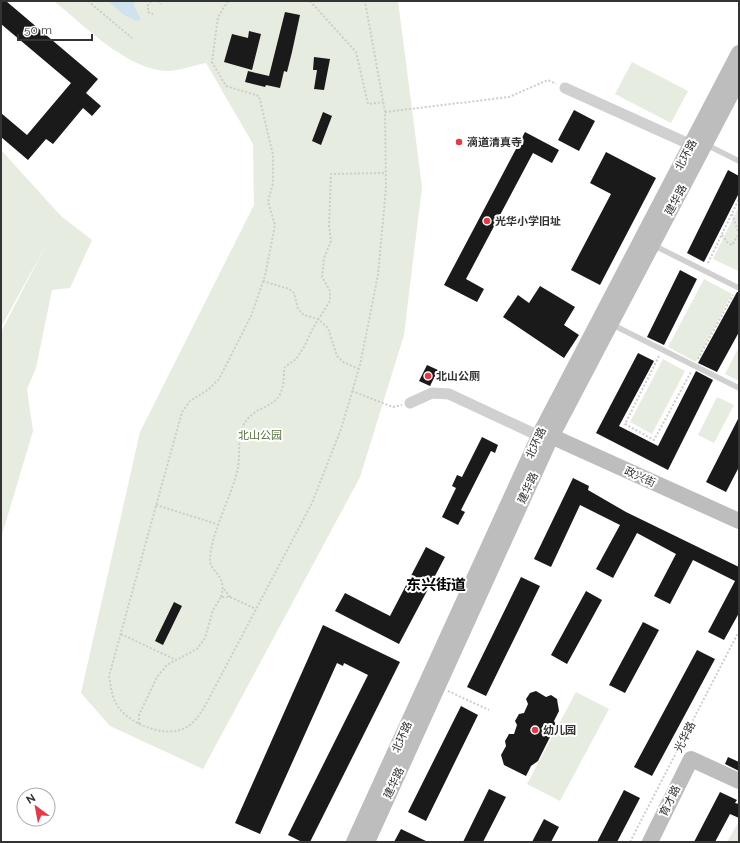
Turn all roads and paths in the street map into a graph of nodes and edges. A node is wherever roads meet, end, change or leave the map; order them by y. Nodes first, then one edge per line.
1 (88, 1) edge
2 (151, 1) edge
3 (158, 1) edge
4 (228, 1) edge
5 (310, 1) edge
6 (365, 1) edge
7 (162, 4) dead end
8 (153, 14) dead end
9 (132, 38) dead end
10 (739, 53) edge
11 (739, 79) edge
12 (565, 88) joint
13 (383, 102) junction
14 (385, 112) junction
15 (700, 146) junction
16 (739, 161) edge
17 (386, 173) junction
18 (739, 199) edge
19 (732, 214) junction
20 (739, 234) edge
21 (722, 235) junction
22 (647, 243) junction
23 (708, 263) dead end
24 (263, 281) junction
25 (739, 288) edge
26 (733, 295) dead end
27 (318, 319) junction
28 (611, 324) junction
29 (663, 350) junction
30 (694, 366) junction
31 (359, 369) junction
32 (739, 388) edge
33 (352, 391) junction
34 (410, 403) joint
35 (544, 435) junction
36 (156, 505) junction
37 (739, 521) edge
38 (220, 525) junction
39 (224, 589) junction
40 (221, 597) junction
41 (230, 597) junction
42 (256, 609) junction
43 (739, 631) edge
44 (120, 634) junction
45 (176, 660) junction
46 (438, 686) junction
47 (489, 710) dead end
48 (139, 724) junction
49 (739, 781) edge
50 (354, 842) edge
51 (367, 842) edge
52 (630, 842) edge
53 (650, 842) edge

1 - 9 path
2 - 8 path
3 - 7 path
4 - 24 path
5 - 13 path
6 - 13 path
10 - 15 street, 北环路
11 - 15 street
12 - 14 path
12 - 15 street
13 - 14 path
14 - 17 path
15 - 16 lane
15 - 22 street, 北环路
17 - 27 path
17 - 31 path
18 - 19 path
19 - 20 path
19 - 21 path
20 - 21 path
21 - 23 path
22 - 25 lane
22 - 28 street, 建华路
22 - 35 street, 北环路
24 - 27 path
24 - 36 path
26 - 30 path
27 - 31 path
27 - 38 path
28 - 29 lane
28 - 35 street, 建华路
29 - 30 lane
29 - 30 path
30 - 32 lane
31 - 33 path
33 - 34 path
33 - 42 path
34 - 35 street
35 - 37 street, 政兴街
35 - 46 street, 建华路
35 - 50 street, 北环路
36 - 38 path
36 - 44 path
38 - 39 path
39 - 40 path
39 - 41 path
40 - 41 path
40 - 45 path
41 - 42 path
42 - 48 path
43 - 52 path, 光华路
44 - 45 path
44 - 48 path
45 - 48 path
46 - 47 path
46 - 51 street, 建华路
49 - 53 street, 育才路

